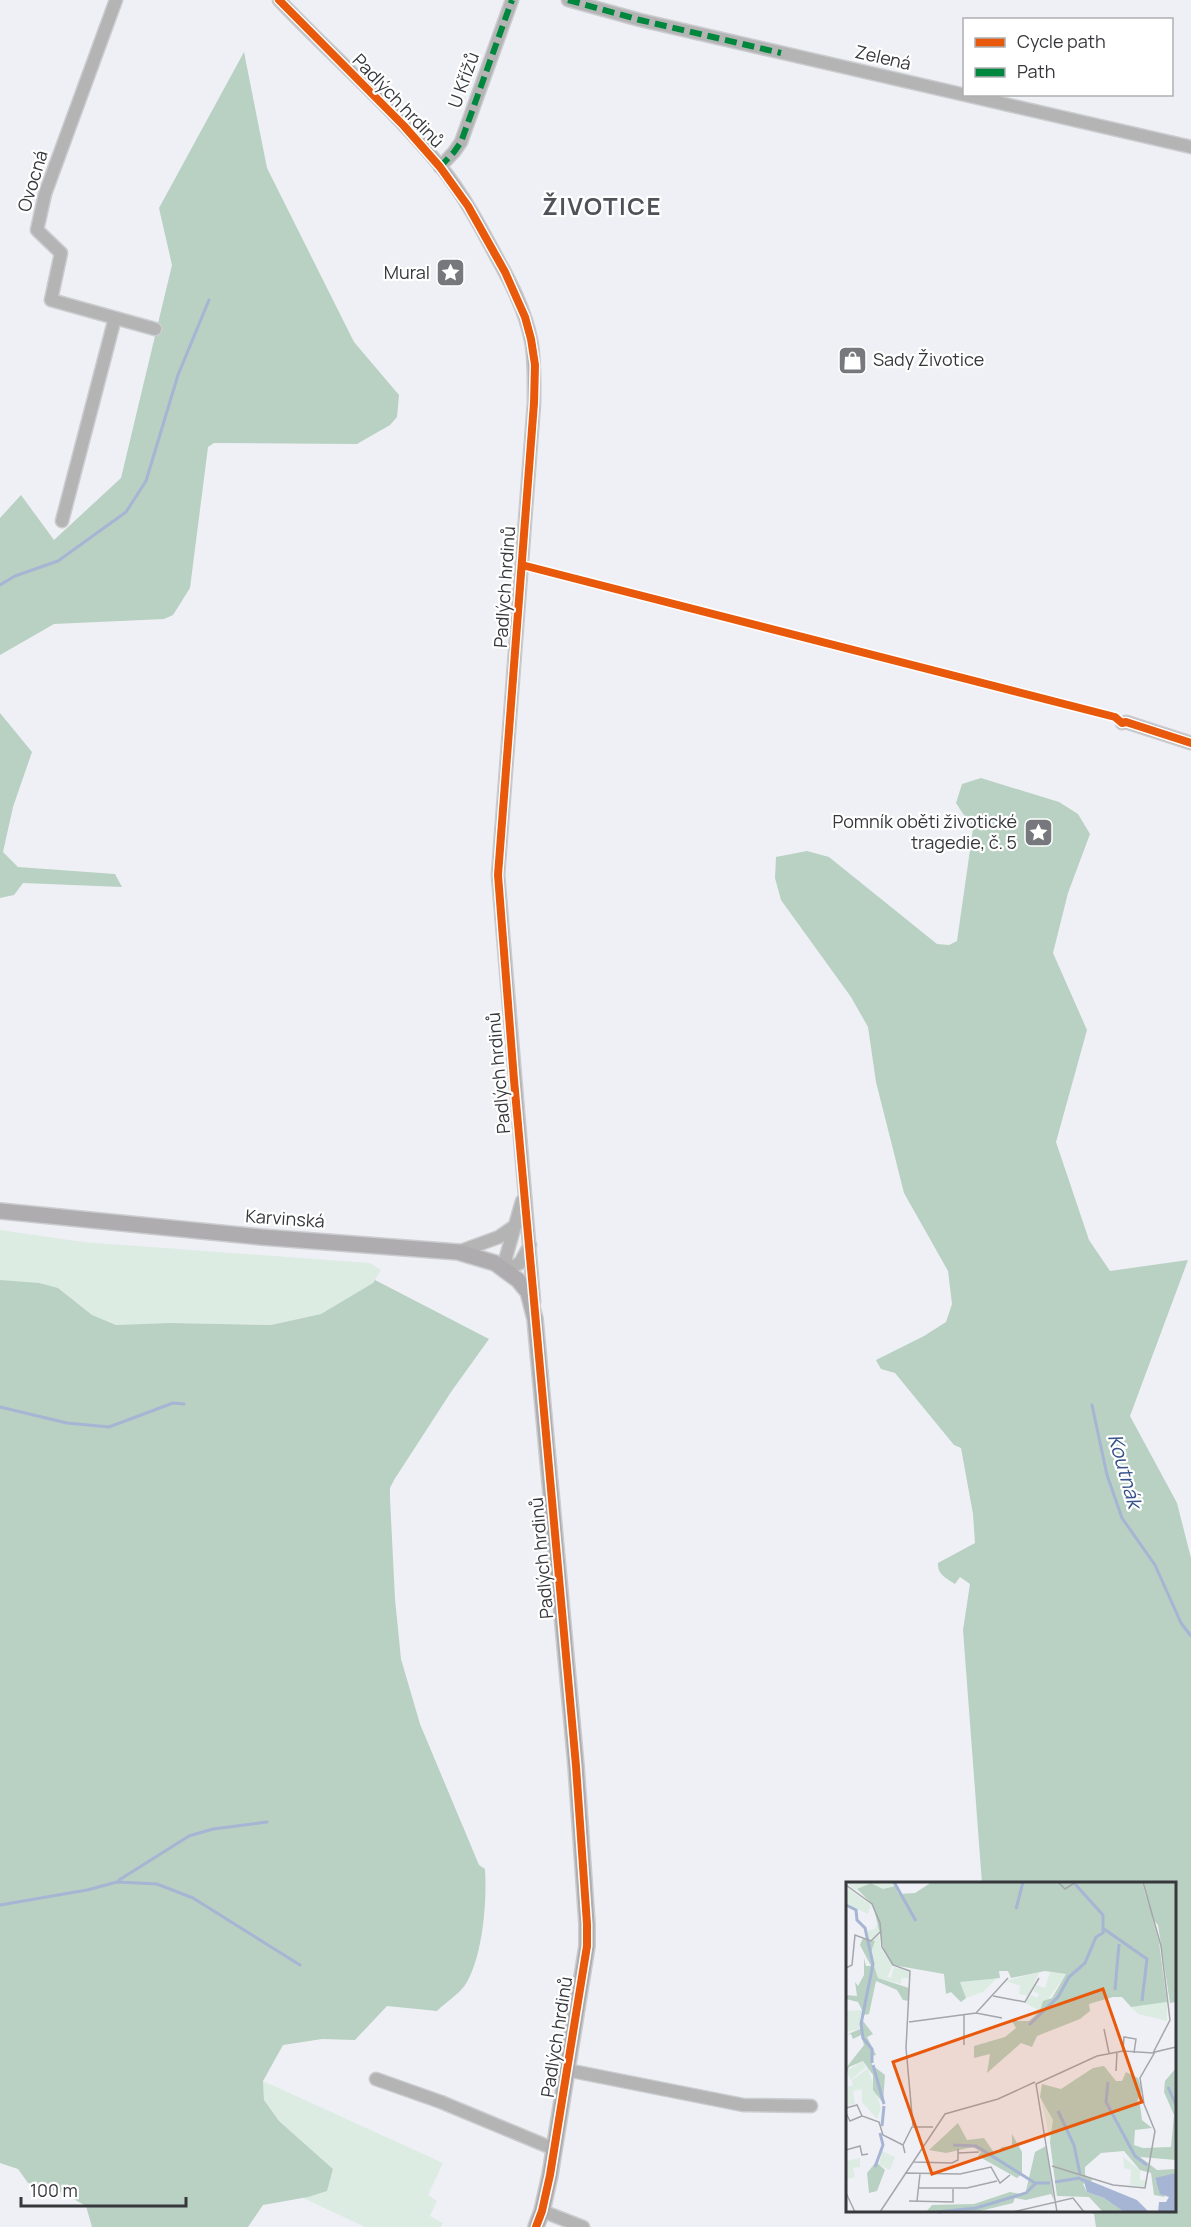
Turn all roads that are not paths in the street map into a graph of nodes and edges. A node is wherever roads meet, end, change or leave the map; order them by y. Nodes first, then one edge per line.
1 (116, 0) edge
2 (279, 0) edge
3 (512, 0) edge
4 (568, 0) edge
5 (963, 95) edge
6 (969, 96) edge
7 (1191, 147) edge
8 (440, 167) junction
9 (115, 318) junction
10 (155, 329) dead end
11 (62, 521) dead end
12 (1122, 723) dead end
13 (1191, 743) edge
14 (524, 1191) junction
15 (0, 1210) edge
16 (516, 1225) junction
17 (530, 1245) junction
18 (458, 1252) junction
19 (506, 1270) junction
20 (535, 1319) junction
21 (567, 2070) junction
22 (376, 2079) dead end
23 (811, 2106) dead end
24 (554, 2149) junction
25 (542, 2211) junction
26 (536, 2227) edge
27 (583, 2227) edge

1 - 9 street, Ovocná
2 - 8 street, Padlých hrdinů
3 - 8 street, U Křížů
4 - 5 street, Zelená
6 - 7 street, Zelená
8 - 14 street, Padlých hrdinů
9 - 10 street, Ovocná
9 - 11 street
12 - 13 street
14 - 16 street, Padlých hrdinů
14 - 17 street, Padlých hrdinů
15 - 18 main road, Karvinská
16 - 18 street
16 - 19 street, Padlých hrdinů
17 - 19 street
17 - 20 street, Padlých hrdinů
18 - 19 main road, Karvinská
19 - 20 main road, Karvinská
20 - 21 main road, Padlých hrdinů
21 - 23 street
21 - 24 main road, Padlých hrdinů
22 - 24 street
24 - 25 main road, Padlých hrdinů
25 - 26 main road, Padlých hrdinů
25 - 27 street

